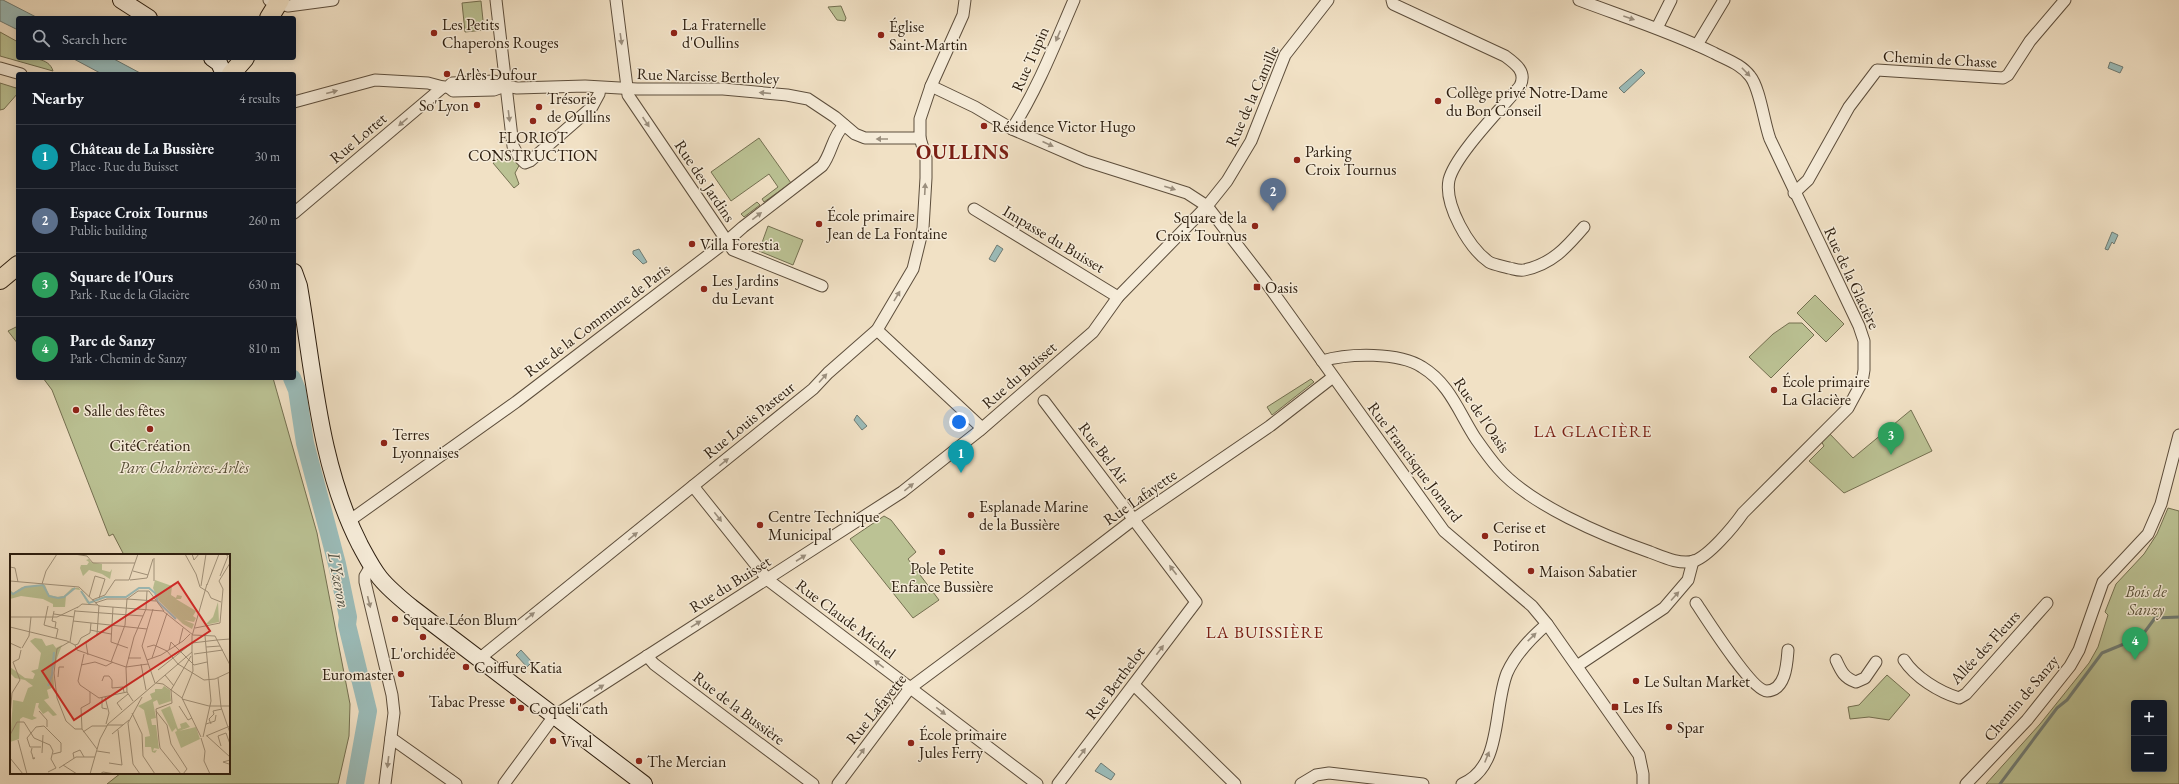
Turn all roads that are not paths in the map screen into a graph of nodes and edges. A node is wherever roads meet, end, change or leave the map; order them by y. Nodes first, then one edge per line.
1 (121, 0) edge
2 (333, 0) edge
3 (496, 0) edge
4 (616, 0) edge
5 (965, 0) edge
6 (1074, 0) edge
7 (1328, 0) edge
8 (1392, 0) edge
9 (1579, 0) edge
10 (1671, 0) edge
11 (1724, 0) edge
12 (2064, 0) edge
13 (274, 5) edge
14 (146, 16) edge
15 (1657, 28) junction
16 (1697, 45) junction
17 (214, 60) edge
18 (243, 60) edge
19 (0, 68) edge
20 (223, 72) edge
21 (233, 72) edge
22 (16, 73) edge
23 (505, 86) junction
24 (931, 86) junction
25 (445, 87) junction
26 (600, 88) junction
27 (627, 88) junction
28 (296, 101) edge
29 (844, 125) junction
30 (1012, 129) junction
31 (920, 138) junction
32 (1794, 193) junction
33 (1207, 206) junction
34 (974, 209) dead end
35 (296, 211) edge
36 (1584, 227) dead end
37 (727, 242) junction
38 (16, 254) edge
39 (0, 267) edge
40 (16, 267) edge
41 (296, 278) edge
42 (0, 280) edge
43 (822, 286) dead end
44 (1118, 297) junction
45 (878, 330) junction
46 (1322, 361) junction
47 (1333, 377) junction
48 (1044, 401) dead end
49 (982, 428) junction
50 (2179, 435) edge
51 (693, 486) junction
52 (1134, 519) junction
53 (348, 521) junction
54 (1693, 561) junction
55 (371, 566) junction
56 (768, 580) junction
57 (1196, 602) joint
58 (1696, 603) dead end
59 (2047, 603) dead end
60 (1547, 624) junction
61 (1788, 650) dead end
62 (647, 656) junction
63 (479, 659) junction
64 (1836, 660) dead end
65 (1904, 660) dead end
66 (1876, 662) dead end
67 (1577, 666) junction
68 (1134, 685) junction
69 (910, 688) junction
70 (554, 716) junction
71 (391, 738) junction
72 (385, 784) edge
73 (456, 784) edge
74 (504, 784) edge
75 (644, 784) edge
76 (813, 784) edge
77 (838, 784) edge
78 (1037, 784) edge
79 (1058, 784) edge
80 (1235, 784) edge
81 (1301, 784) edge
82 (1423, 784) edge
83 (1462, 784) edge
84 (1643, 784) edge
85 (1966, 784) edge

1 - 14 main road
2 - 13 street
3 - 23 street
4 -> 27 street, Rue des Jardins
5 - 24 street, Rue Louis Pasteur
6 -> 30 street, Rue Tupin
7 - 33 street, Rue de la Camille
8 - 36 street
9 -> 15 street, Rue de la Glacière
10 - 15 street
11 - 16 street
12 - 32 street, Chemin de Chasse
15 - 16 street, Rue de la Glacière
16 -> 32 street, Rue de la Glacière
17 - 20 main road
18 - 21 main road
19 - 22 street
23 - 25 street, Rue Narcisse Bertholey
23 - 26 street, Rue Narcisse Bertholey
23 -> 26 street
24 - 30 street, Rue Francisque Jomard
24 - 31 street, Rue Louis Pasteur
28 -> 25 street, Rue Narcisse Bertholey
25 -> 35 street, Rue Lortet
26 - 27 street, Rue Narcisse Bertholey
29 -> 27 street, Rue Narcisse Bertholey
27 -> 37 street, Rue des Jardins
31 -> 29 street, Rue Narcisse Bertholey
37 -> 29 street, Rue de la Commune de Paris
30 -> 33 street, Rue Francisque Jomard
45 -> 31 street, Rue Louis Pasteur
32 - 54 street, Rue de la Glacière
33 - 44 street, Rue du Buisset
33 - 46 street, Rue Francisque Jomard
34 - 44 street, Impasse du Buisset
37 - 43 street, Rue des Jardins
37 - 53 street, Rue de la Commune de Paris
38 - 39 main road
40 - 42 main road
41 - 53 main road
44 - 49 street, Rue du Buisset
45 - 49 street
51 -> 45 street, Rue Louis Pasteur
46 - 47 street, Rue Francisque Jomard
46 - 54 street, Rue de l'Oasis
47 - 52 street, Rue Lafayette
47 - 60 street, Rue Francisque Jomard
48 - 52 street, Rue Bel Air
56 -> 49 street, Rue du Buisset
50 - 85 street, Chemin de Sanzy
51 -> 56 street, Rue Claude Michel
63 -> 51 street, Rue Louis Pasteur
57 -> 52 street, Rue Bel Air
52 - 69 street, Rue Lafayette
53 - 55 main road
67 -> 54 street
55 - 63 main road
55 -> 71 street
62 -> 56 street, Rue du Buisset
69 -> 56 street, Rue Claude Michel
68 -> 57 street, Rue Berthelot
58 - 61 street
59 - 65 street, Allée des Fleurs
60 - 67 street, Rue Francisque Jomard
83 -> 60 street
70 -> 62 street, Rue du Buisset
62 - 76 street, Rue de la Bussière
63 - 70 main road
64 - 66 street
67 - 84 street, Rue Francisque Jomard
79 -> 68 street, Rue Berthelot
68 - 80 street
77 -> 69 street, Rue Lafayette
69 -> 78 street, Rue Claude Michel
70 - 74 street, Rue du Buisset
70 - 75 main road
71 -> 72 street
71 - 73 street
81 - 82 street

